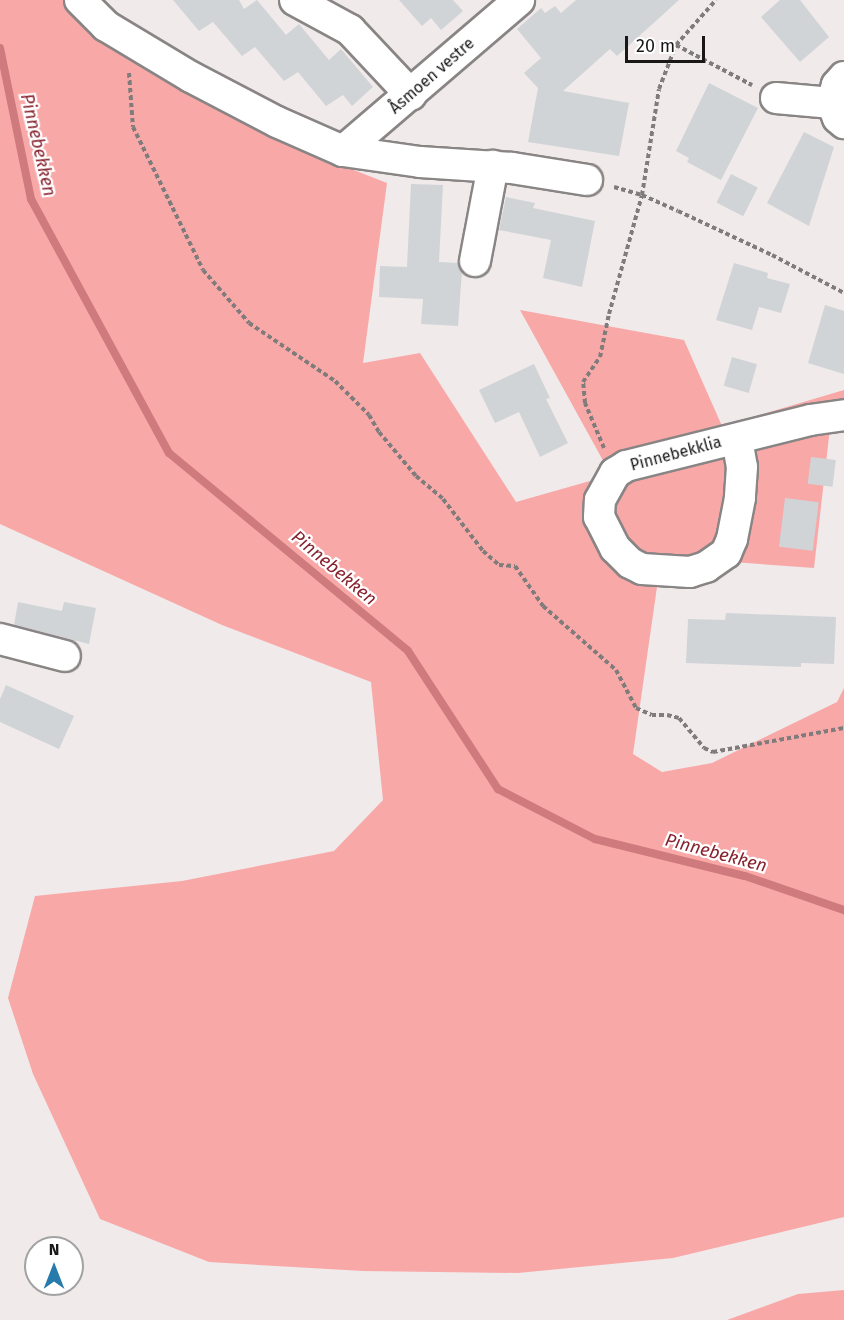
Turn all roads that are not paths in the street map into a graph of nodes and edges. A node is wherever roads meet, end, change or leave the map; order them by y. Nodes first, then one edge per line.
1 (80, 0) edge
2 (295, 0) edge
3 (500, 6) edge
4 (411, 95) junction
5 (776, 98) road end
6 (840, 101) edge
7 (344, 152) junction
8 (493, 166) junction
9 (587, 180) road end
10 (475, 261) dead end
11 (844, 415) edge
12 (737, 438) junction
13 (0, 639) edge
14 (65, 656) dead end

1 - 7 street
2 - 4 street
3 - 4 street, Åsmoen vestre
4 - 7 street, Åsmoen vestre
5 - 6 street
7 - 8 street
8 - 9 street
8 - 10 street
11 - 12 street, Pinnebekklia
12 - 12 street, Pinnebekklia
13 - 14 street

